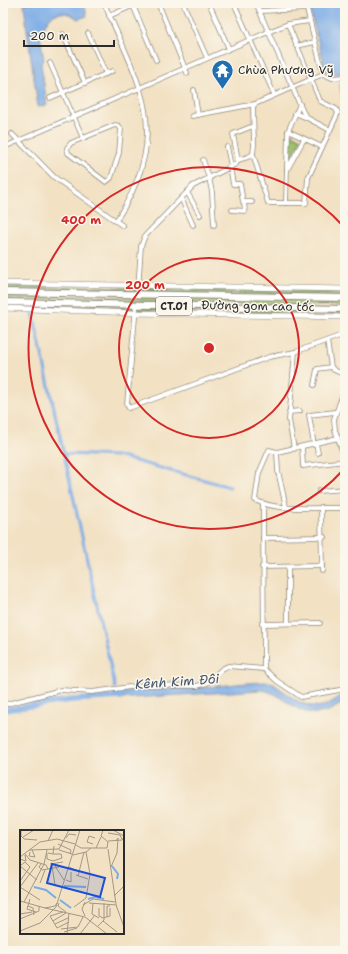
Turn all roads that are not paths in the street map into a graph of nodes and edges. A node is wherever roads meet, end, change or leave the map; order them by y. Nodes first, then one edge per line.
1 (104, 3) edge
2 (139, 3) edge
3 (158, 3) edge
4 (183, 3) edge
5 (209, 3) edge
6 (234, 3) edge
7 (256, 3) edge
8 (286, 3) edge
9 (306, 3) edge
10 (309, 3) edge
11 (133, 4) edge
12 (287, 10) junction
13 (307, 10) junction
14 (260, 11) junction
15 (110, 16) junction
16 (310, 21) junction
17 (288, 24) junction
18 (88, 32) dead end
19 (268, 32) junction
20 (63, 34) dead end
21 (250, 40) junction
22 (315, 42) junction
23 (296, 46) junction
24 (229, 49) junction
25 (207, 58) junction
26 (156, 60) dead end
27 (50, 62) dead end
28 (185, 68) junction
29 (112, 72) dead end
30 (187, 73) dead end
31 (106, 74) junction
32 (323, 74) junction
33 (345, 77) edge
34 (310, 78) junction
35 (85, 83) junction
36 (292, 86) junction
37 (140, 87) junction
38 (194, 90) dead end
39 (63, 93) junction
40 (274, 94) junction
41 (50, 98) dead end
42 (255, 104) junction
43 (300, 104) junction
44 (296, 113) junction
45 (198, 115) junction
46 (73, 116) junction
47 (192, 116) dead end
48 (309, 119) junction
49 (253, 126) junction
50 (330, 130) junction
51 (288, 131) junction
52 (12, 134) dead end
53 (83, 138) junction
54 (304, 139) junction
55 (17, 141) junction
56 (9, 145) dead end
57 (227, 147) dead end
58 (322, 147) junction
59 (253, 154) junction
60 (203, 160) dead end
61 (238, 160) junction
62 (231, 167) junction
63 (286, 171) junction
64 (209, 178) junction
65 (187, 192) junction
66 (182, 198) junction
67 (244, 202) junction
68 (252, 202) dead end
69 (286, 203) junction
70 (232, 210) dead end
71 (200, 215) dead end
72 (116, 222) junction
73 (193, 225) dead end
74 (214, 225) dead end
75 (123, 226) dead end
76 (3, 283) edge
77 (138, 287) junction
78 (345, 289) edge
79 (3, 292) edge
80 (345, 298) edge
81 (3, 302) edge
82 (3, 308) edge
83 (345, 309) edge
84 (136, 310) junction
85 (345, 317) edge
86 (345, 334) edge
87 (327, 341) junction
88 (295, 352) junction
89 (331, 367) junction
90 (345, 375) edge
91 (314, 385) dead end
92 (345, 388) edge
93 (300, 411) dead end
94 (289, 412) junction
95 (335, 412) junction
96 (338, 438) junction
97 (315, 444) junction
98 (302, 447) junction
99 (294, 449) junction
100 (277, 452) junction
101 (318, 453) dead end
102 (345, 460) edge
103 (345, 489) edge
104 (319, 491) dead end
105 (263, 504) junction
106 (286, 507) junction
107 (321, 507) junction
108 (345, 508) edge
109 (323, 537) junction
110 (262, 538) junction
111 (262, 567) junction
112 (288, 567) junction
113 (288, 623) junction
114 (320, 623) dead end
115 (262, 624) junction
116 (264, 669) junction
117 (345, 689) edge
118 (3, 705) edge

1 - 15 street
2 - 11 street
3 - 28 street
4 - 25 street
5 - 24 street
6 - 21 street
7 - 14 street
8 - 12 street
9 - 13 street
10 - 13 street
11 - 15 street
11 - 26 street
12 - 13 street
12 - 14 street
13 - 16 street
14 - 19 street
15 - 37 street
16 - 17 street
16 - 22 street
17 - 19 street
17 - 23 street
18 - 31 street
19 - 21 street
19 - 36 street
20 - 35 street
21 - 24 street
21 - 40 street
22 - 23 street
22 - 32 street
23 - 34 street
24 - 25 street
25 - 28 street
27 - 39 street
28 - 30 street
28 - 37 street
29 - 31 street
31 - 35 street
32 - 33 street
32 - 34 street
34 - 36 street
34 - 50 street
35 - 39 street
36 - 40 street
36 - 43 street
37 - 46 street
37 - 72 street
38 - 45 street
39 - 41 street
39 - 46 street
40 - 42 street
42 - 45 street
42 - 49 street
43 - 44 street
43 - 48 street
44 - 48 street
44 - 51 street
45 - 47 street
46 - 53 street
46 - 55 street
48 - 50 street
49 - 59 street
49 - 61 street
50 - 58 street
51 - 54 street
51 - 63 street
52 - 55 street
53 - 53 street
54 - 58 street
54 - 63 street
55 - 56 street
55 - 72 street
57 - 62 street
58 - 69 street
59 - 61 street
59 - 69 street
60 - 64 street
61 - 62 street
62 - 64 street
62 - 67 street
63 - 69 street
64 - 65 street
64 - 74 street
65 - 66 street
65 - 71 street
66 - 73 street
66 - 77 street
67 - 68 street
67 - 70 street
72 - 75 street
76 - 77 main road, Đường gom cao tốc
77 - 78 main road, Đường gom cao tốc
79 - 80 highway, CT.01
81 - 83 highway, CT.01
82 - 84 main road, Đường gom cao tốc
84 - 85 main road, Đường gom cao tốc
84 - 88 street
86 - 87 street
87 - 88 street
87 - 89 street
88 - 94 street
89 - 90 street
89 - 91 street
92 - 95 street
93 - 94 street
94 - 99 street
95 - 96 street
95 - 97 street
96 - 97 street
96 - 102 street
97 - 98 street
97 - 101 street
98 - 99 street
98 - 102 street
99 - 100 street
100 - 105 street
100 - 106 street
103 - 104 street
105 - 106 street
105 - 110 street
106 - 107 street
107 - 108 street
107 - 109 street
109 - 110 street
109 - 112 street
110 - 111 street
111 - 112 street
111 - 115 street
112 - 113 street
113 - 114 street
113 - 115 street
115 - 116 street
116 - 117 street
116 - 118 street

